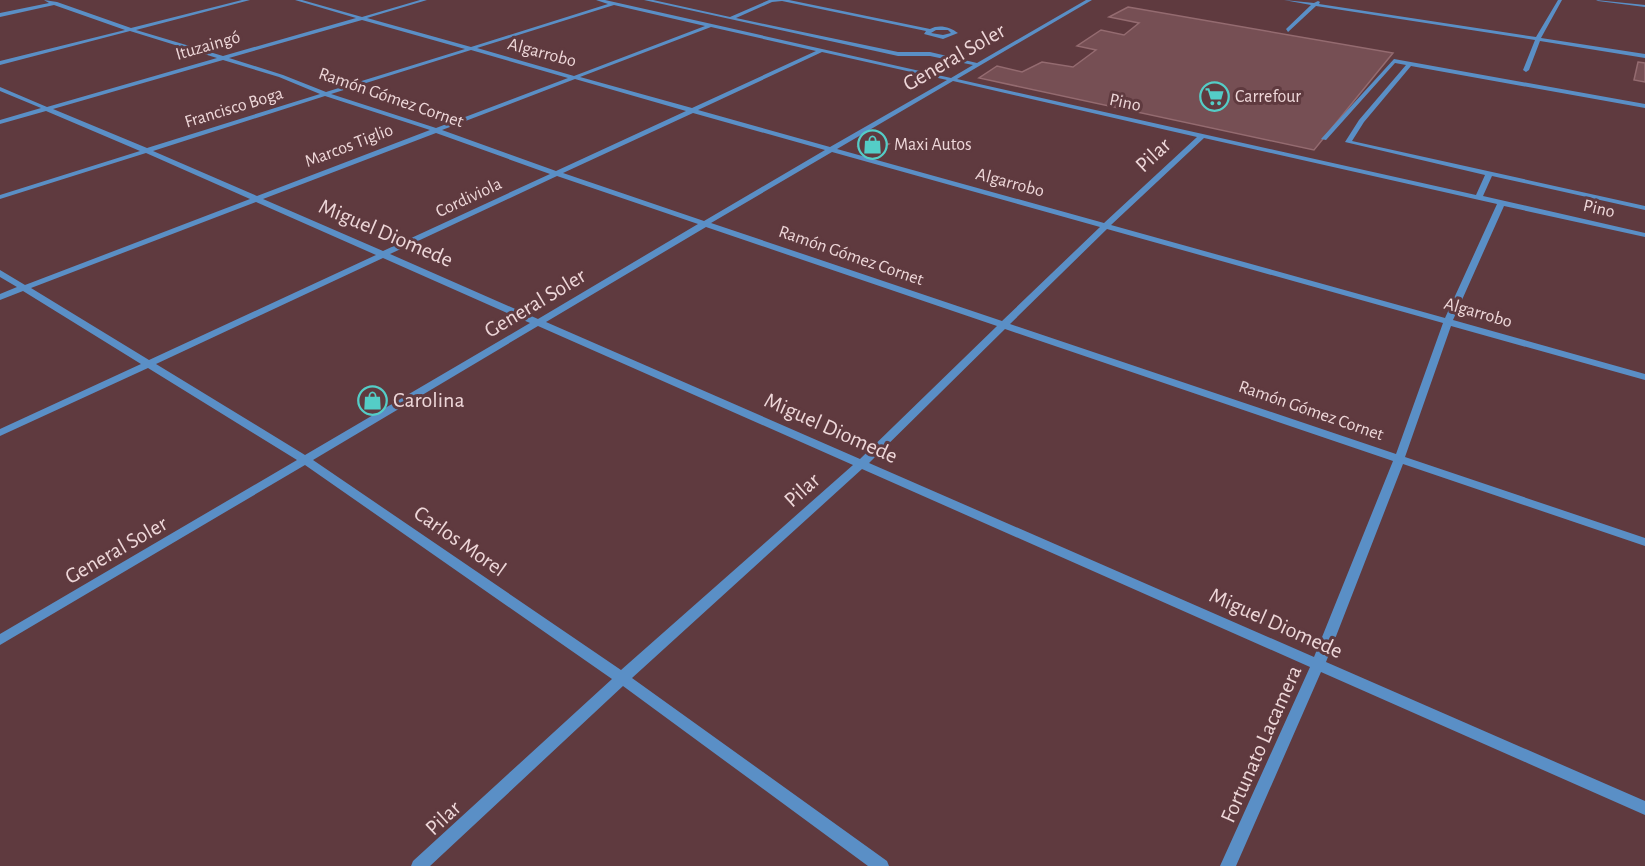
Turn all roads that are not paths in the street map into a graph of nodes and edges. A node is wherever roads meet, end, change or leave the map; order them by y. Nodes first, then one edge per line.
1 (46, 0) edge
2 (66, 0) edge
3 (248, 0) edge
4 (297, 0) edge
5 (425, 0) edge
6 (598, 0) edge
7 (646, 0) edge
8 (1090, 0) edge
9 (1286, 0) edge
10 (1321, 0) edge
11 (1560, 0) edge
12 (1599, 0) edge
13 (656, 1) edge
14 (54, 3) junction
15 (614, 3) junction
16 (1315, 5) junction
17 (1645, 6) edge
18 (0, 15) edge
19 (359, 18) junction
20 (730, 18) junction
21 (709, 26) junction
22 (131, 30) junction
23 (928, 30) dead end
24 (1288, 30) dead end
25 (1538, 39) junction
26 (467, 49) junction
27 (821, 51) junction
28 (1645, 56) edge
29 (221, 58) junction
30 (0, 63) edge
31 (1410, 64) junction
32 (979, 65) junction
33 (1526, 70) dead end
34 (573, 78) junction
35 (953, 80) junction
36 (0, 89) edge
37 (327, 95) junction
38 (1645, 106) edge
39 (47, 108) junction
40 (689, 111) junction
41 (0, 122) edge
42 (435, 130) junction
43 (1203, 135) junction
44 (1324, 139) dead end
45 (830, 150) junction
46 (147, 151) junction
47 (557, 173) junction
48 (1489, 174) junction
49 (0, 197) edge
50 (1479, 197) junction
51 (253, 198) junction
52 (1502, 202) junction
53 (1645, 208) edge
54 (706, 224) junction
55 (1105, 226) junction
56 (1645, 235) edge
57 (384, 254) junction
58 (0, 273) edge
59 (25, 287) junction
60 (0, 297) edge
61 (1448, 321) junction
62 (540, 323) junction
63 (1004, 326) junction
64 (148, 364) junction
65 (1645, 376) edge
66 (0, 433) edge
67 (1399, 459) junction
68 (307, 461) junction
69 (861, 464) junction
70 (1645, 542) edge
71 (0, 640) edge
72 (1318, 664) junction
73 (622, 678) junction
74 (1645, 808) edge
75 (420, 866) edge
76 (881, 866) edge
77 (1228, 866) edge

1 - 14 street, Ramón Gómez Cornet
2 - 14 street
3 - 22 street
4 - 19 street, Algarrobo
5 - 19 street, Ituzaingó
6 - 15 street, Pino
7 - 13 street
8 - 32 street, General Soler
9 - 16 street
10 - 16 street
11 - 25 street
12 - 17 street
13 - 20 street
14 - 18 street
14 - 22 street, Ramón Gómez Cornet
15 - 21 street, Pino
15 - 26 street, Francisco Boga
16 - 24 street
16 - 25 street
19 - 26 street, Algarrobo
19 - 29 street, Ituzaingó
20 - 23 street
20 - 32 street
21 - 27 street, Pino
21 - 34 street, Marcos Tiglio
22 - 29 street, Ramón Gómez Cornet
22 - 30 street
25 - 28 street
25 - 33 street
26 - 34 street, Algarrobo
26 - 37 street, Francisco Boga
27 - 35 street, Pino
27 - 40 street, Cordiviola
29 - 37 street, Ramón Gómez Cornet
29 - 39 street, Ituzaingó
31 - 38 street
31 - 44 street
31 - 48 street
32 - 35 street, General Soler
34 - 40 street, Algarrobo
34 - 42 street, Marcos Tiglio
35 - 43 street, Pino
35 - 45 street, General Soler
36 - 39 street, Miguel Diomede
37 - 42 street, Ramón Gómez Cornet
37 - 46 street, Francisco Boga
39 - 41 street, Ituzaingó
39 - 46 street, Miguel Diomede
40 - 45 street, Algarrobo
40 - 47 street, Cordiviola
42 - 47 street, Ramón Gómez Cornet
42 - 51 street, Marcos Tiglio
43 - 50 street, Pino
43 - 55 street, Pilar
45 - 54 street, General Soler
45 - 55 street, Algarrobo
46 - 49 street, Francisco Boga
46 - 51 street, Miguel Diomede
47 - 54 street, Ramón Gómez Cornet
47 - 57 street, Cordiviola
48 - 50 street
48 - 53 street
50 - 52 street, Pino
51 - 57 street, Miguel Diomede
51 - 59 street, Marcos Tiglio
52 - 56 street, Pino
52 - 61 street, Fortunato Lacamera
54 - 62 street, General Soler
54 - 63 street, Ramón Gómez Cornet
55 - 61 street, Algarrobo
55 - 63 street, Pilar
57 - 62 street, Miguel Diomede
57 - 64 street, Cordiviola
58 - 59 street, Carlos Morel
59 - 60 street, Marcos Tiglio
59 - 64 street, Carlos Morel
61 - 65 street, Algarrobo
61 - 67 street, Fortunato Lacamera
62 - 68 street, General Soler
62 - 69 street, Miguel Diomede
63 - 67 street, Ramón Gómez Cornet
63 - 69 street, Pilar
64 - 66 street, Cordiviola
64 - 68 street, Carlos Morel
67 - 70 street, Ramón Gómez Cornet
67 - 72 street, Fortunato Lacamera
68 - 71 street, General Soler
68 - 73 street, Carlos Morel
69 - 72 street, Miguel Diomede
69 - 73 street, Pilar
72 - 74 street, Miguel Diomede
72 - 77 street, Fortunato Lacamera
73 - 75 street, Pilar
73 - 76 street, Carlos Morel

